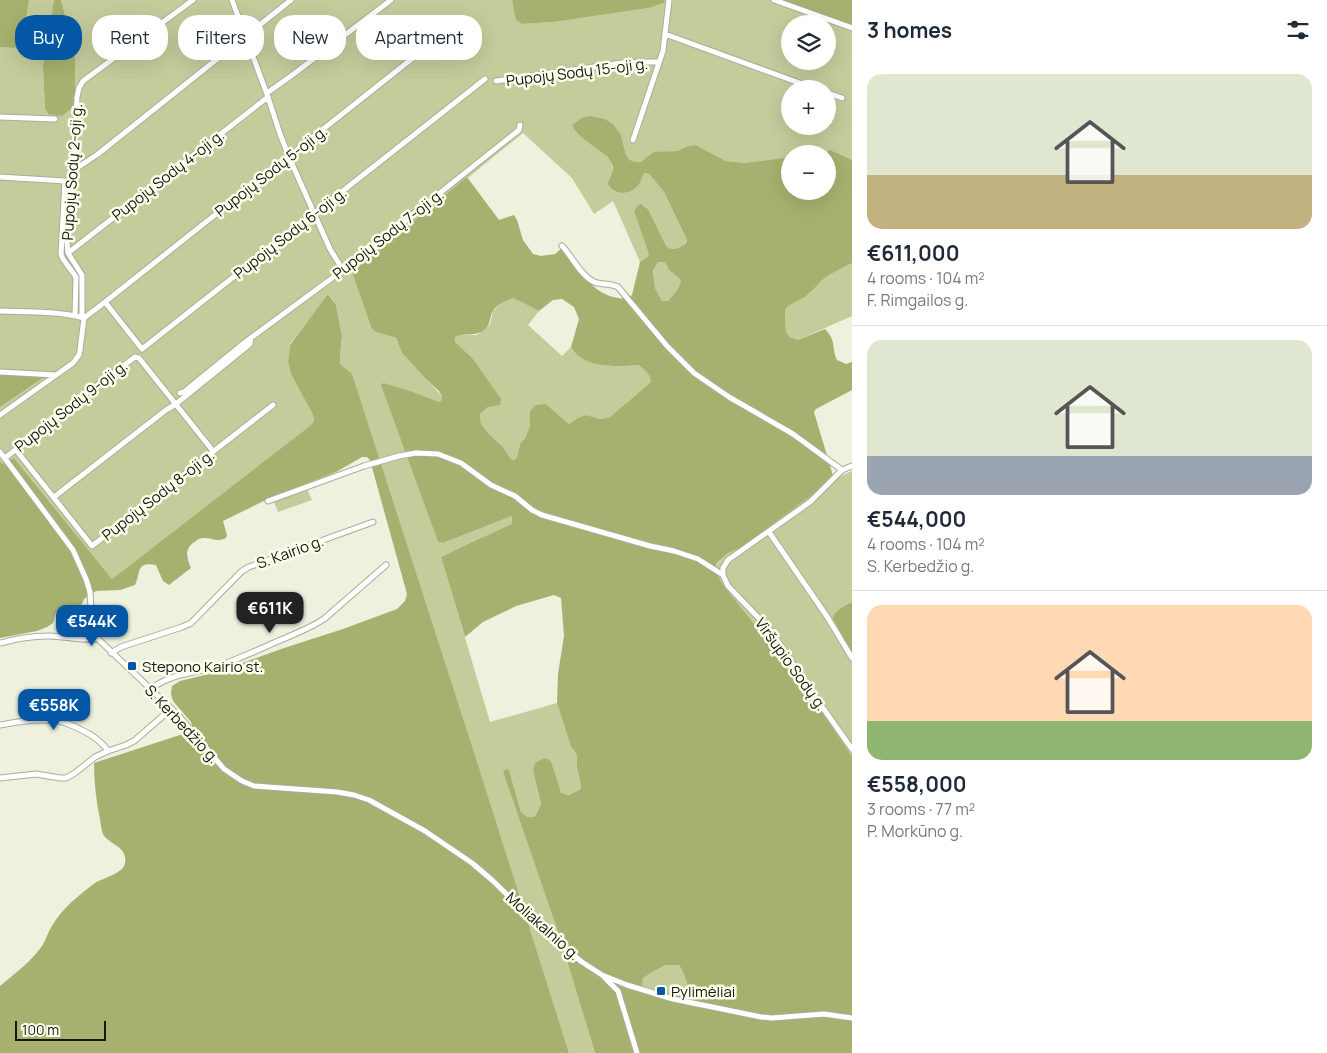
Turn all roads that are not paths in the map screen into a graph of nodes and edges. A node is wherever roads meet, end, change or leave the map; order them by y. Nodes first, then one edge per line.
1 (192, 0) edge
2 (232, 0) edge
3 (291, 0) edge
4 (391, 0) edge
5 (669, 0) edge
6 (774, 0) edge
7 (238, 15) edge
8 (264, 22) edge
9 (852, 28) edge
10 (665, 34) junction
11 (216, 60) edge
12 (255, 60) edge
13 (412, 60) edge
14 (658, 62) junction
15 (485, 79) dead end
16 (791, 80) edge
17 (496, 81) dead end
18 (268, 95) junction
19 (836, 96) edge
20 (842, 98) dead end
21 (0, 117) edge
22 (55, 119) dead end
23 (520, 125) dead end
24 (633, 140) dead end
25 (289, 157) junction
26 (74, 170) junction
27 (0, 177) edge
28 (313, 214) junction
29 (562, 246) dead end
30 (68, 253) junction
31 (343, 270) junction
32 (105, 302) junction
33 (0, 311) edge
34 (75, 316) junction
35 (84, 318) junction
36 (251, 338) junction
37 (0, 372) edge
38 (56, 375) junction
39 (180, 393) dead end
40 (176, 404) junction
41 (273, 405) dead end
42 (0, 415) edge
43 (16, 450) junction
44 (213, 451) junction
45 (0, 452) edge
46 (5, 458) junction
47 (852, 466) edge
48 (842, 470) junction
49 (54, 497) junction
50 (268, 501) dead end
51 (373, 522) dead end
52 (769, 532) junction
53 (386, 565) dead end
54 (722, 575) junction
55 (97, 638) junction
56 (0, 643) edge
57 (112, 653) junction
58 (852, 658) edge
59 (151, 689) junction
60 (171, 709) junction
61 (0, 725) edge
62 (852, 749) edge
63 (108, 751) junction
64 (0, 778) edge
65 (254, 786) joint
66 (602, 974) junction
67 (627, 985) junction
68 (618, 991) junction
69 (852, 1018) edge
70 (637, 1053) edge

1 - 26 street, Pupojų Sodų 2-oji g.
2 - 7 street
3 - 8 street
4 - 18 street, Pupojų Sodų 4-oji g.
5 - 10 street
6 - 9 street
10 - 14 street
10 - 16 street
11 - 26 street
12 - 18 street
13 - 25 street, Pupojų Sodų 5-oji g.
14 - 17 street, Pupojų Sodų 15-oji g.
14 - 24 street
15 - 28 street, Pupojų Sodų 6-oji g.
18 - 25 street
18 - 30 street, Pupojų Sodų 4-oji g.
19 - 20 street
21 - 22 street
23 - 31 street, Pupojų Sodų 7-oji g.
25 - 28 street
25 - 32 street, Pupojų Sodų 5-oji g.
26 - 30 street, Pupojų Sodų 2-oji g.
27 - 34 street
28 - 31 street
28 - 32 street, Pupojų Sodų 6-oji g.
29 - 48 street
30 - 35 street, Pupojų Sodų 2-oji g.
31 - 36 street, Pupojų Sodų 7-oji g.
32 - 35 street, Pupojų Sodų 5-oji g.
33 - 34 street
34 - 35 street
35 - 38 street, Pupojų Sodų 2-oji g.
36 - 39 street, Pupojų Sodų 7-oji g.
36 - 40 street, Pupojų Sodų 7-oji g.
37 - 38 street
38 - 42 street, Pupojų Sodų 2-oji g.
40 - 43 street, Pupojų Sodų 9-oji g.
40 - 44 street, Pupojų Sodų 9-oji g.
40 - 49 street, Pupojų Sodų 7-oji g.
41 - 44 street, Pupojų Sodų 8-oji g.
43 - 46 street, Pupojų Sodų 9-oji g.
43 - 49 street, Pupojų Sodų 8-oji g.
44 - 49 street, Pupojų Sodų 8-oji g.
45 - 46 street
46 - 55 street
47 - 48 street
48 - 52 street
50 - 54 street
51 - 57 street, S. Kairio g.
52 - 54 street
52 - 58 street
53 - 59 street
54 - 62 street, Viršupio Sodų g.
55 - 56 street
55 - 57 street, S. Kerbedžio g.
57 - 59 street, S. Kerbedžio g.
59 - 60 street, S. Kerbedžio g.
60 - 63 street
60 - 65 street, S. Kerbedžio g.
61 - 63 street
63 - 64 street
65 - 66 street, Moliakalnio g.
66 - 67 street, Moliakalnio g.
66 - 68 street
67 - 68 street
67 - 69 street, Moliakalnio g.
68 - 70 street

